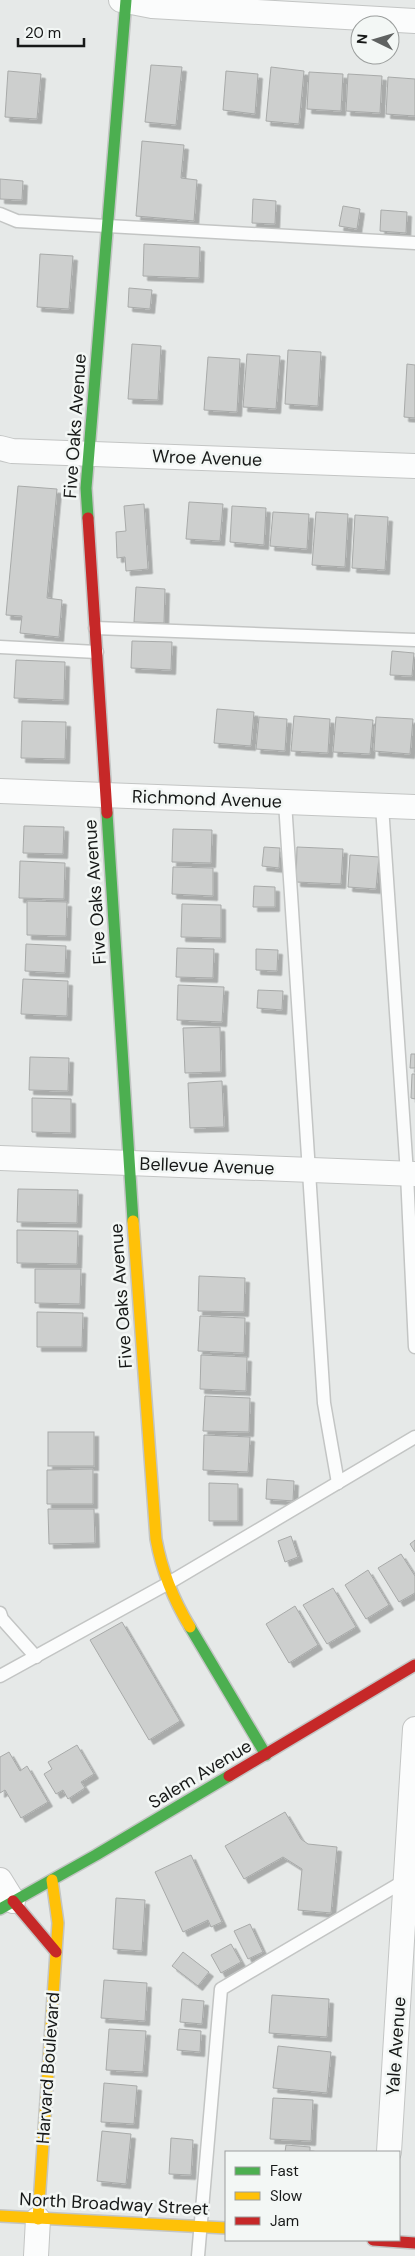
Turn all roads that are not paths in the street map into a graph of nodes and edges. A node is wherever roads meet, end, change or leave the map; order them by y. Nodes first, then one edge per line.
1 (125, 0) edge
2 (415, 21) edge
3 (0, 214) edge
4 (108, 225) junction
5 (415, 243) edge
6 (0, 448) edge
7 (89, 453) junction
8 (415, 466) edge
9 (95, 628) junction
10 (415, 640) edge
11 (0, 647) edge
12 (97, 652) junction
13 (0, 791) edge
14 (106, 796) junction
15 (285, 802) junction
16 (382, 806) junction
17 (415, 807) edge
18 (0, 1158) edge
19 (130, 1163) junction
20 (309, 1170) junction
21 (411, 1174) edge
22 (415, 1346) edge
23 (415, 1438) edge
24 (338, 1483) junction
25 (167, 1584) junction
26 (0, 1613) edge
27 (36, 1657) junction
28 (415, 1665) edge
29 (0, 1676) edge
30 (415, 1729) edge
31 (266, 1755) junction
32 (0, 1880) edge
33 (52, 1880) junction
34 (406, 1880) junction
35 (6, 1905) edge
36 (56, 1952) junction
37 (389, 2151) edge
38 (0, 2216) edge
39 (38, 2219) junction
40 (200, 2226) junction
41 (225, 2228) edge
42 (415, 2243) edge
43 (381, 2244) edge
44 (36, 2256) edge
45 (198, 2256) edge

1 - 2 street
1 - 4 street, Five Oaks Avenue
3 - 4 lane
4 - 5 lane
4 - 7 street, Five Oaks Avenue
6 - 7 street, Wroe Avenue
7 - 8 street, Wroe Avenue
7 - 9 street, Five Oaks Avenue
9 - 10 lane
9 - 12 street, Five Oaks Avenue
11 - 12 lane
12 - 14 street, Five Oaks Avenue
13 - 14 street, Richmond Avenue
14 - 15 street, Richmond Avenue
14 - 19 street, Five Oaks Avenue
15 - 16 street, Richmond Avenue
15 - 20 lane
16 - 17 street, Richmond Avenue
16 - 21 lane
18 - 19 street, Bellevue Avenue
19 - 20 street, Bellevue Avenue
19 - 25 street, Five Oaks Avenue
20 - 21 street, Bellevue Avenue
20 - 24 lane
21 - 22 lane
23 - 24 lane
24 - 25 lane
25 - 27 lane
25 - 31 street, Five Oaks Avenue
26 - 27 lane
27 - 29 lane
28 - 31 street, Salem Avenue
30 - 34 street, Yale Avenue
31 - 33 street, Salem Avenue
32 - 35 street
33 - 35 street, Salem Avenue
33 - 36 street, Harvard Boulevard
34 - 37 street, Yale Avenue
34 - 40 lane
35 - 36 street
36 - 39 street, Harvard Boulevard
38 - 39 street, North Broadway Street
39 - 40 street, North Broadway Street
39 - 44 street, Harvard Boulevard
40 - 41 street, North Broadway Street
40 - 45 lane
42 - 43 street

